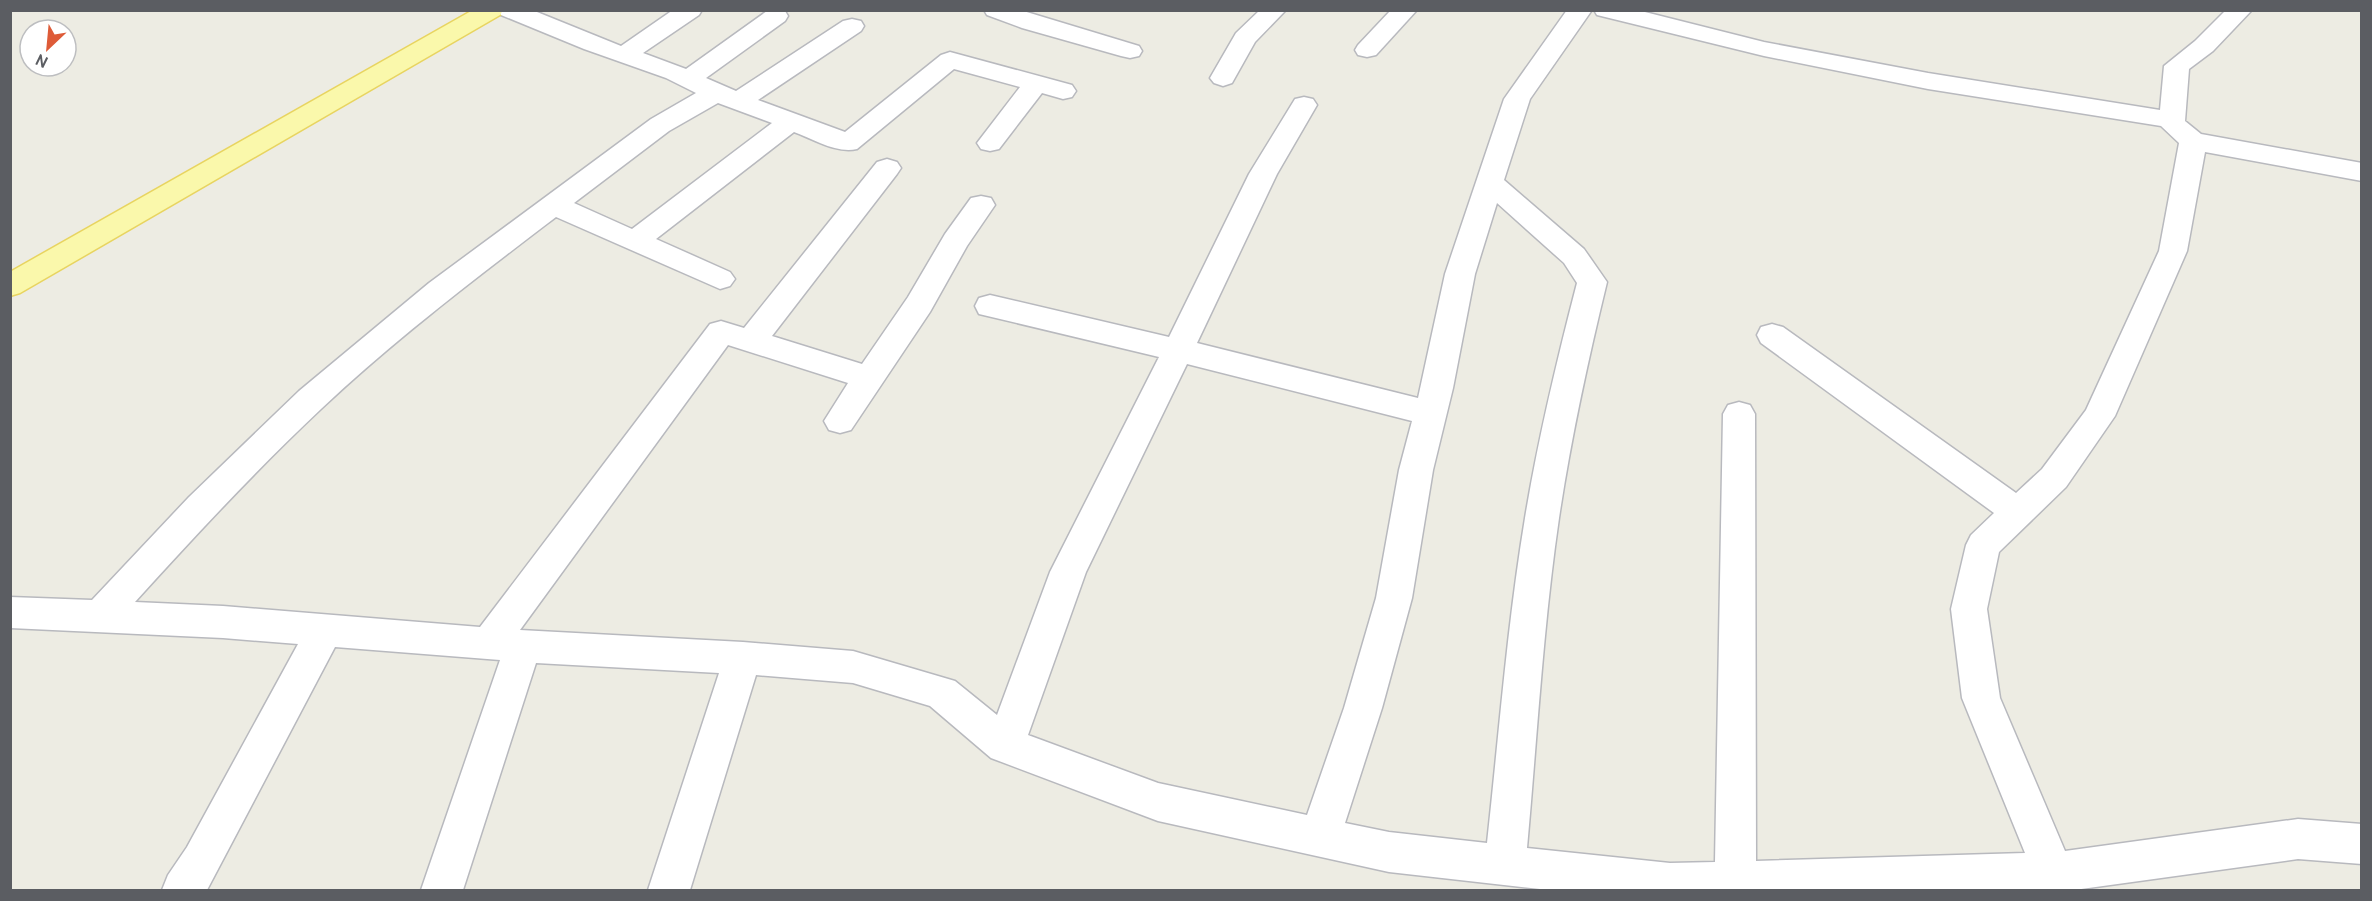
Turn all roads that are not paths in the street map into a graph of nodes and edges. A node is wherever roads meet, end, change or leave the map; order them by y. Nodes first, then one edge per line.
1 (491, 10) edge
2 (510, 10) edge
3 (690, 10) edge
4 (996, 10) edge
5 (1274, 10) edge
6 (1405, 10) edge
7 (1580, 10) edge
8 (1606, 10) edge
9 (2240, 10) edge
10 (776, 16) dead end
11 (852, 26) dead end
12 (1367, 50) dead end
13 (1130, 51) dead end
14 (624, 55) junction
15 (1223, 78) dead end
16 (687, 79) junction
17 (1036, 84) junction
18 (1063, 91) dead end
19 (728, 97) junction
20 (1304, 105) dead end
21 (792, 121) junction
22 (2182, 131) junction
23 (990, 143) dead end
24 (887, 168) dead end
25 (2361, 172) edge
26 (1491, 183) junction
27 (554, 205) junction
28 (981, 205) dead end
29 (634, 241) junction
30 (720, 279) dead end
31 (10, 286) edge
32 (990, 306) dead end
33 (1772, 335) dead end
34 (751, 341) junction
35 (1178, 350) junction
36 (869, 378) junction
37 (1430, 413) junction
38 (1739, 414) dead end
39 (840, 421) dead end
40 (2018, 512) junction
41 (10, 612) edge
42 (100, 616) junction
43 (325, 630) junction
44 (506, 644) junction
45 (743, 658) junction
46 (1005, 745) junction
47 (1320, 838) junction
48 (2361, 844) edge
49 (2054, 873) junction
50 (1499, 874) edge
51 (1735, 883) junction
52 (183, 891) edge
53 (442, 891) edge
54 (669, 891) edge

1 - 31 main road
2 - 14 street
3 - 14 street
4 - 13 street
5 - 15 street
6 - 12 street
7 - 26 street
8 - 22 street
9 - 22 street
10 - 16 street
11 - 19 street
14 - 16 street
16 - 19 street
17 - 18 street
17 - 21 street
17 - 23 street
19 - 21 street
19 - 27 street
20 - 35 street
21 - 29 street
22 - 25 street
22 - 40 street
24 - 34 street
26 - 37 street
26 - 50 street
27 - 29 street
27 - 42 street
28 - 36 street
29 - 30 street
32 - 35 street
33 - 40 street
34 - 36 street
34 - 44 street
35 - 37 street
35 - 46 street
36 - 39 street
37 - 47 street
38 - 51 street
40 - 49 street
41 - 42 street
42 - 43 street
43 - 44 street
43 - 52 street
44 - 45 street
44 - 53 street
45 - 46 street
45 - 54 street
46 - 47 street
47 - 50 street
48 - 49 street
49 - 51 street
50 - 51 street

